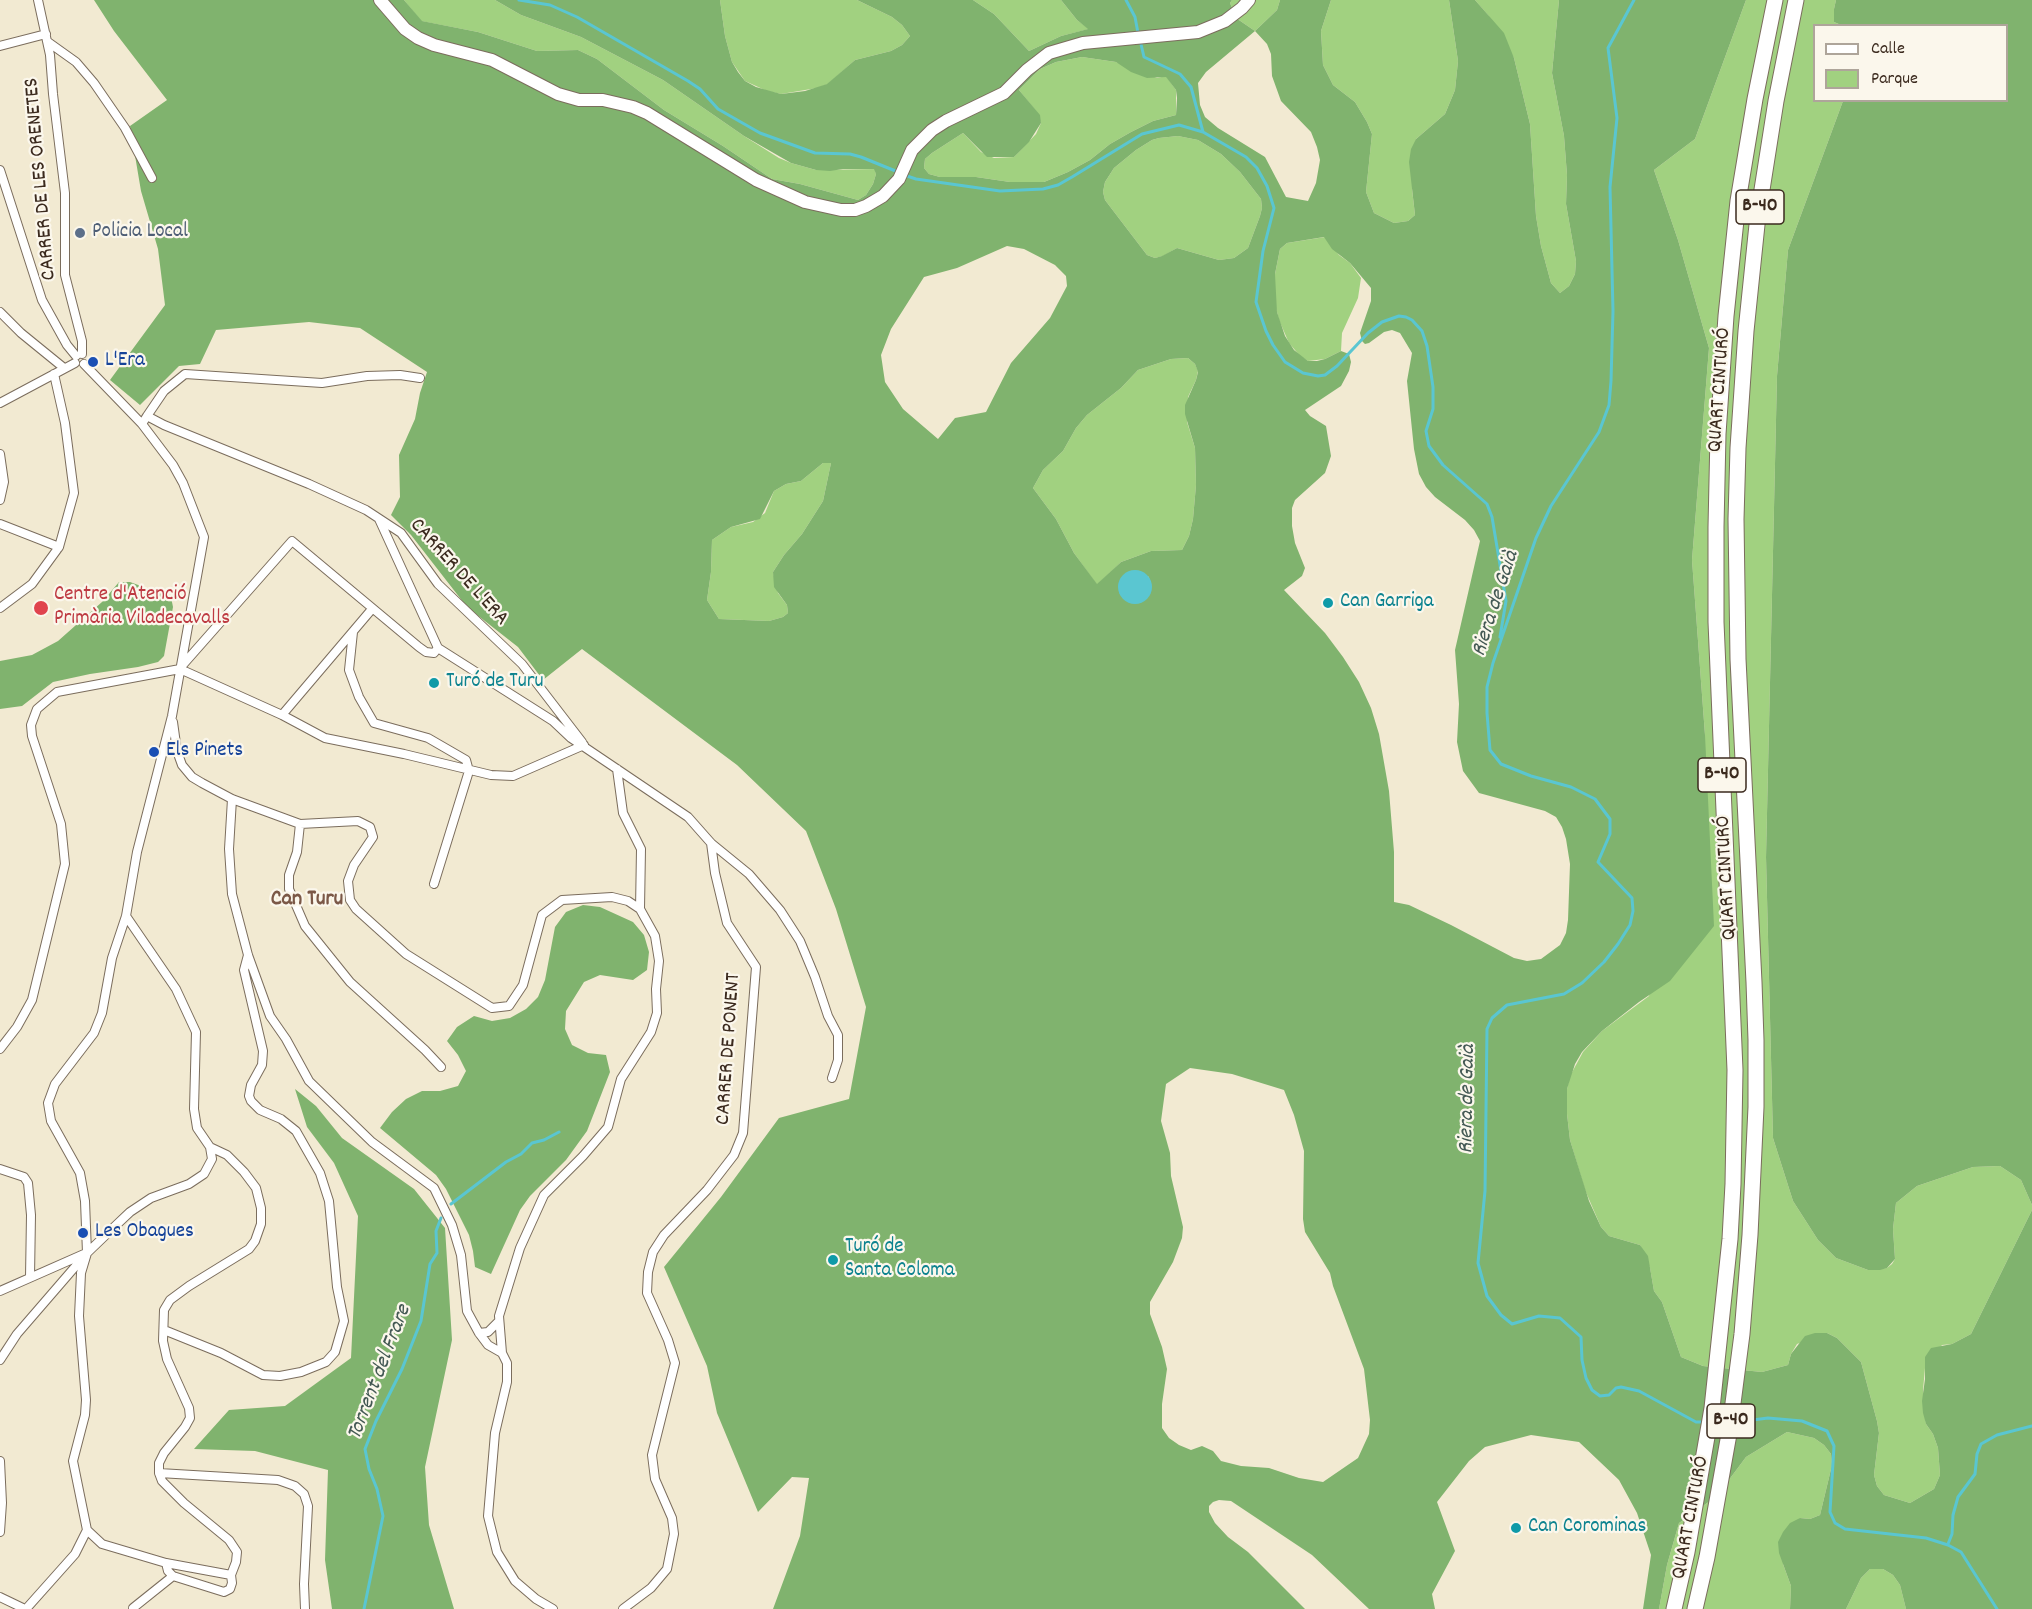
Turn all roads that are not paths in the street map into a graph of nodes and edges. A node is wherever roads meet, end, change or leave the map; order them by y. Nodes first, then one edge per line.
1 (39, 0) edge
2 (380, 0) edge
3 (1774, 0) edge
4 (1796, 0) edge
5 (1246, 4) edge
6 (47, 38) junction
7 (0, 46) edge
8 (0, 170) edge
9 (152, 178) dead end
10 (0, 312) edge
11 (79, 359) junction
12 (64, 368) junction
13 (54, 374) junction
14 (420, 378) dead end
15 (0, 403) edge
16 (144, 420) junction
17 (0, 454) edge
18 (0, 500) edge
19 (379, 519) junction
20 (0, 524) edge
21 (59, 547) junction
22 (0, 608) edge
23 (372, 609) junction
24 (352, 632) junction
25 (438, 648) junction
26 (180, 669) junction
27 (282, 715) junction
28 (172, 716) junction
29 (584, 745) junction
30 (617, 769) junction
31 (469, 771) junction
32 (232, 799) junction
33 (300, 824) junction
34 (711, 843) junction
35 (434, 884) dead end
36 (640, 909) junction
37 (126, 916) junction
38 (248, 955) junction
39 (0, 1049) edge
40 (441, 1067) dead end
41 (832, 1078) dead end
42 (210, 1147) junction
43 (0, 1169) edge
44 (87, 1253) junction
45 (30, 1277) junction
46 (0, 1291) edge
47 (500, 1321) junction
48 (164, 1330) junction
49 (478, 1333) junction
50 (502, 1353) junction
51 (0, 1360) edge
52 (0, 1461) edge
53 (159, 1473) junction
54 (87, 1530) junction
55 (0, 1532) edge
56 (166, 1563) junction
57 (231, 1575) junction
58 (173, 1576) junction
59 (0, 1597) edge
60 (133, 1608) edge
61 (26, 1609) edge
62 (305, 1609) edge
63 (553, 1609) edge
64 (623, 1609) edge
65 (1674, 1609) edge
66 (1695, 1609) edge

1 - 6 street, CARRER DE LES ORENETES
2 - 5 street
3 - 65 highway, QUART CINTURÓ / B-40
4 - 66 highway, QUART CINTURÓ / B-40
6 - 7 street
6 - 9 street
6 - 11 street, CARRER DE LES ORENETES
8 - 11 street
10 - 12 street
11 - 12 street
11 - 16 street
12 - 13 street
13 - 15 street
13 - 21 street
14 - 16 street
16 - 19 street, CARRER DE L'ERA
16 - 26 street
17 - 18 street
19 - 25 street
19 - 29 street, CARRER DE L'ERA
20 - 21 street
21 - 22 street
23 - 24 street
23 - 25 street
23 - 26 street
24 - 27 street
24 - 31 street
25 - 29 street
26 - 27 street
26 - 28 street
26 - 39 street
27 - 31 street
28 - 32 street
28 - 37 street
29 - 30 street
29 - 31 street
30 - 34 street
30 - 36 street
31 - 35 street
32 - 33 street
32 - 38 street
33 - 36 street
33 - 40 street
34 - 41 street
34 - 64 street, CARRER DE PONENT
36 - 47 street
37 - 42 street
37 - 44 street
38 - 48 street
38 - 49 street
42 - 44 street
42 - 48 street
43 - 45 street
44 - 45 street
44 - 51 street
44 - 54 street
45 - 46 street
47 - 49 street
47 - 50 street
48 - 53 street
49 - 50 street
50 - 63 street
52 - 55 street
53 - 57 street
53 - 62 street
54 - 56 street
54 - 61 street
56 - 57 street
56 - 58 street
57 - 58 street
58 - 60 street
59 - 61 street

